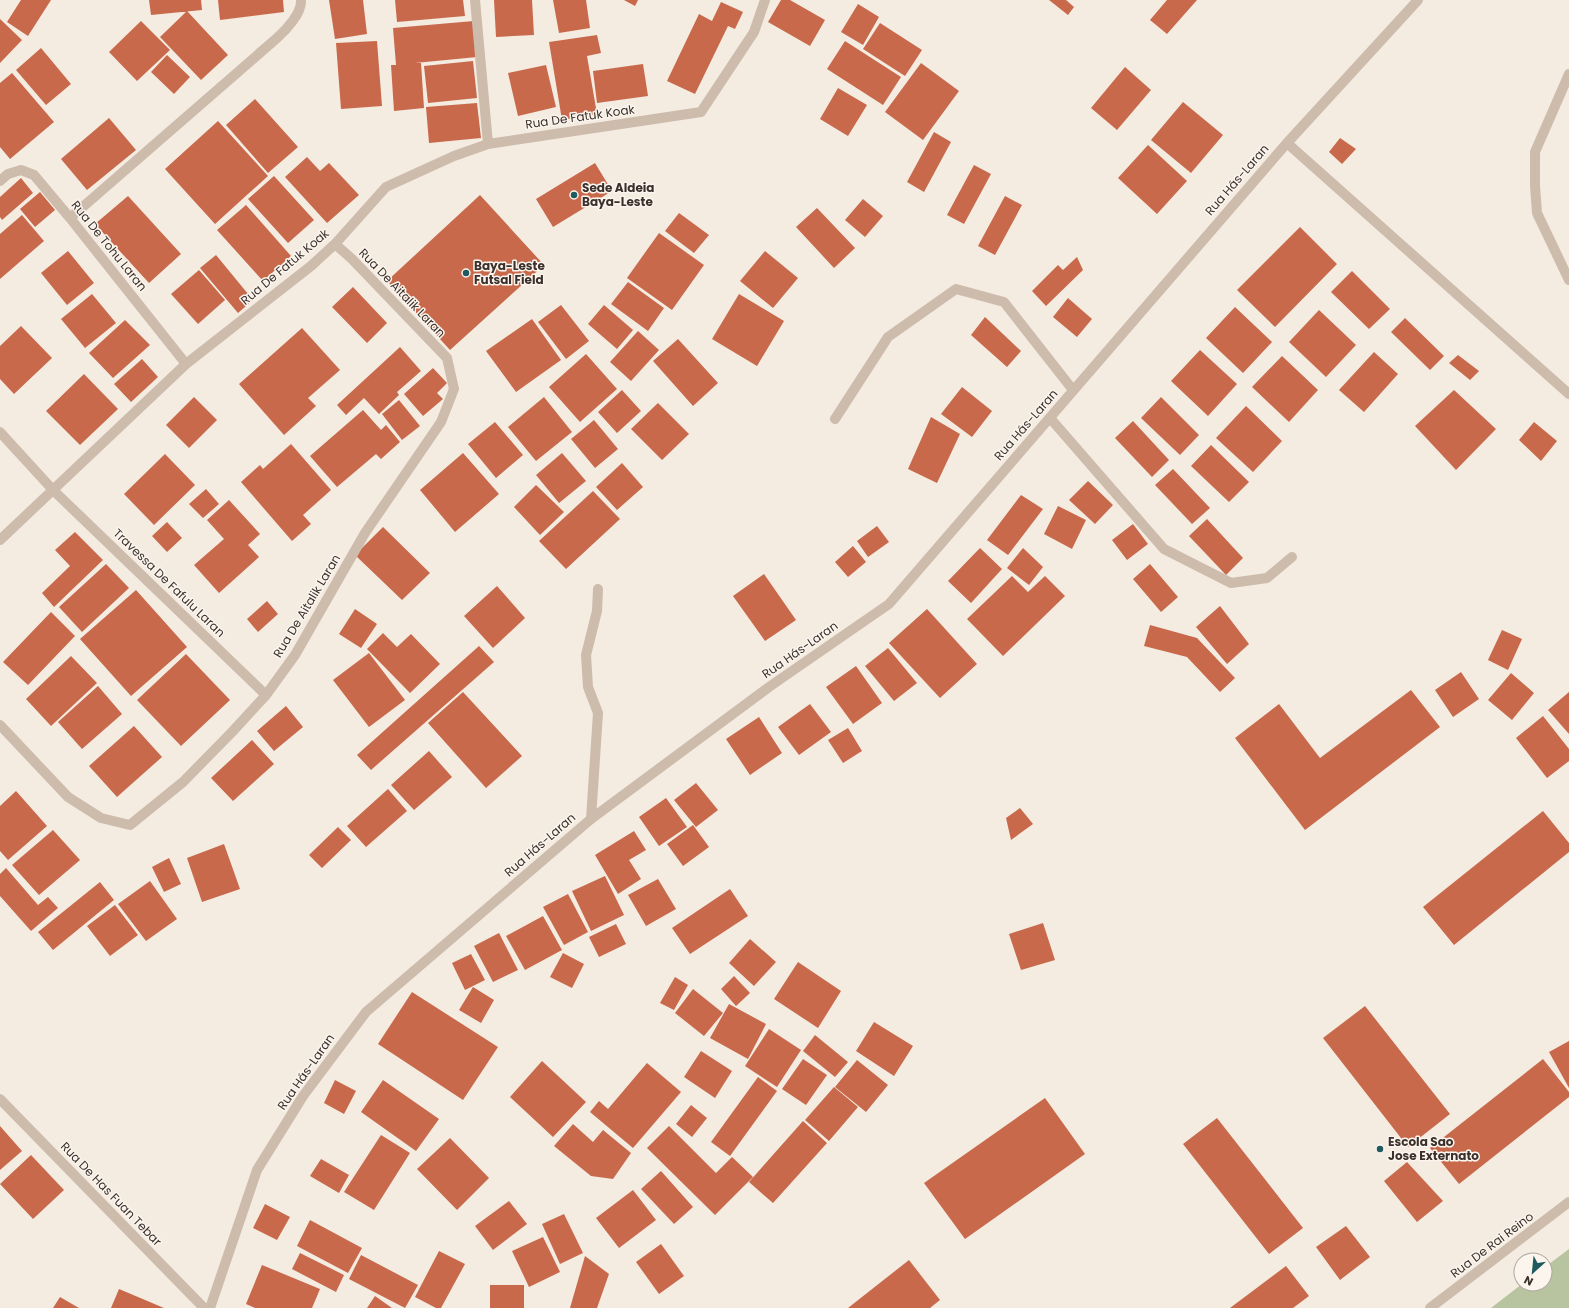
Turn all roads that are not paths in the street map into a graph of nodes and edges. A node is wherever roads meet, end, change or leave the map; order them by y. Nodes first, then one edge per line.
1 (301, 0) edge
2 (475, 0) edge
3 (765, 0) edge
4 (1418, 0) edge
5 (1569, 74) edge
6 (1287, 143) junction
7 (488, 144) junction
8 (0, 181) edge
9 (70, 218) junction
10 (335, 244) junction
11 (1569, 280) edge
12 (186, 364) junction
13 (1074, 390) junction
14 (1569, 394) edge
15 (1050, 418) junction
16 (834, 419) dead end
17 (0, 432) edge
18 (53, 490) junction
19 (0, 540) edge
20 (1292, 557) dead end
21 (598, 589) dead end
22 (266, 695) junction
23 (0, 725) edge
24 (591, 819) junction
25 (0, 1099) edge
26 (1569, 1202) edge
27 (204, 1308) edge
28 (210, 1308) edge
29 (1430, 1308) edge

1 - 9 street
2 - 7 street
3 - 7 street, Rua De Fatuk Koak
4 - 6 street, Rua Hás-Laran
5 - 11 street
6 - 13 street, Rua Hás-Laran
6 - 14 street
7 - 10 street, Rua De Fatuk Koak
8 - 9 street, Rua De Tohu Laran
9 - 12 street, Rua De Tohu Laran
10 - 12 street, Rua De Fatuk Koak
10 - 22 street, Rua De Aitalik Laran
12 - 18 street, Rua De Fatuk Koak
13 - 15 street, Rua Hás-Laran
13 - 16 street
15 - 20 street
15 - 24 street, Rua Hás-Laran
17 - 18 street, Travessa De Fafulu Laran
18 - 19 street, Rua De Fatuk Koak
18 - 22 street, Travessa De Fafulu Laran
21 - 24 street
22 - 23 street, Rua De Aitalik Laran
24 - 28 street, Rua Hás-Laran
25 - 27 street, Rua De Has Fuan Tebar
26 - 29 street, Rua De Rai Reino

